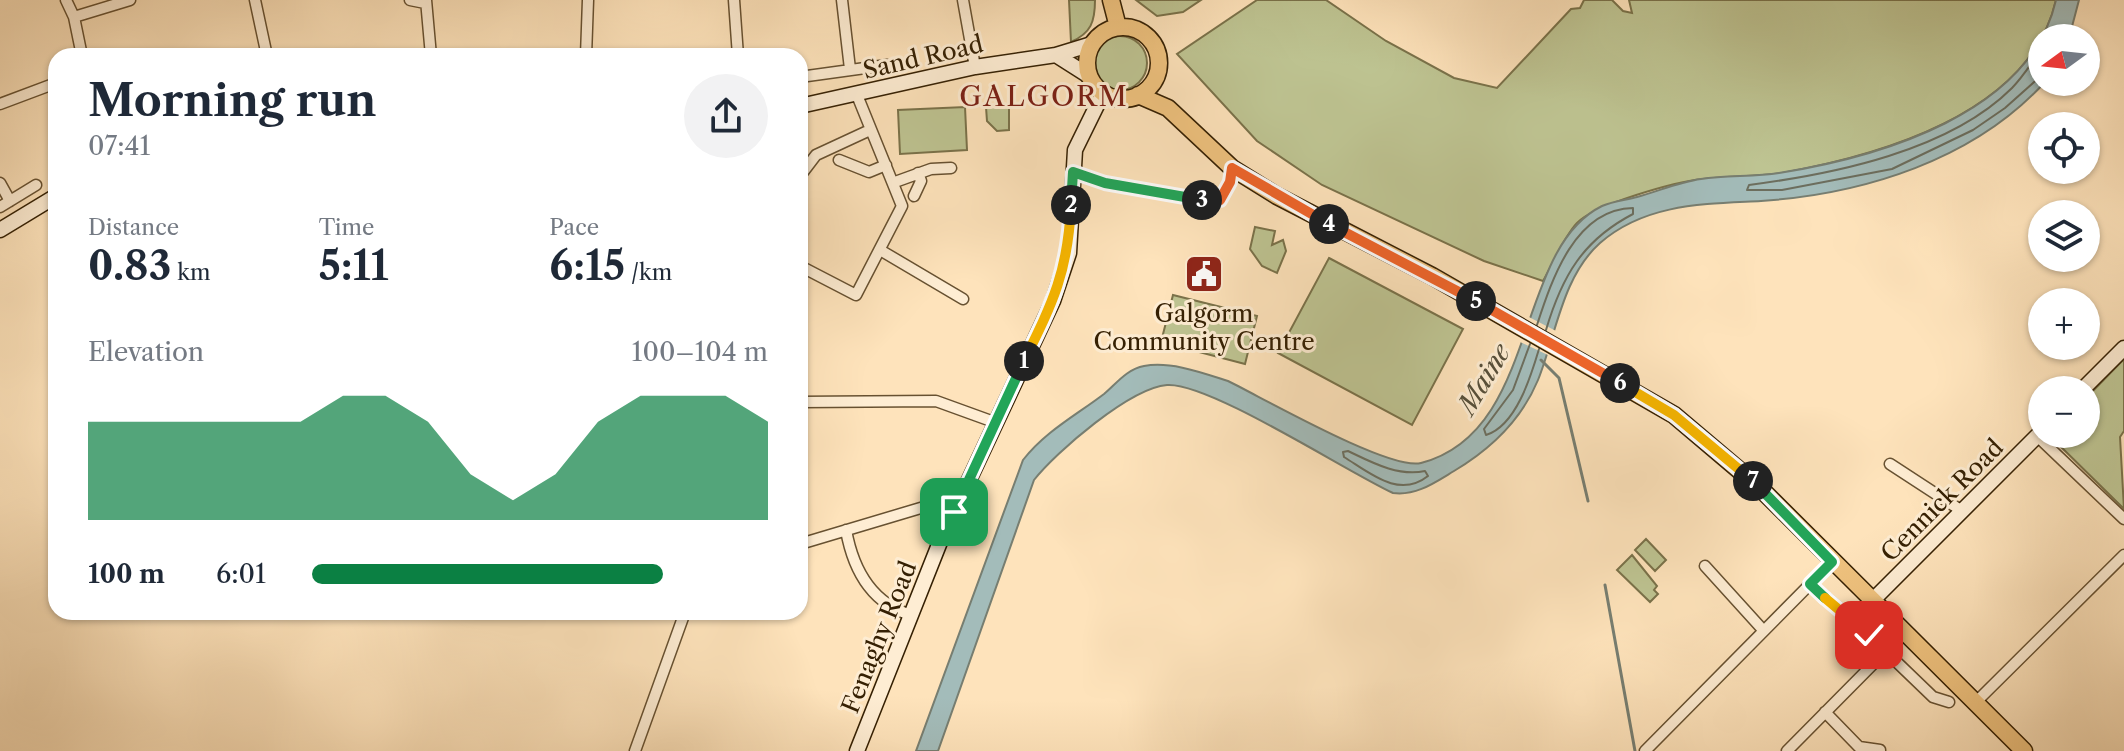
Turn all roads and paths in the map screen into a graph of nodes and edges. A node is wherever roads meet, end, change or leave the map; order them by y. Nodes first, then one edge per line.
1 (66, 0) edge
2 (130, 0) edge
3 (255, 0) edge
4 (410, 0) edge
5 (588, 0) edge
6 (734, 0) edge
7 (842, 0) edge
8 (963, 0) edge
9 (1111, 0) edge
10 (426, 2) edge
11 (74, 17) junction
12 (1118, 27) junction
13 (1092, 44) junction
14 (80, 48) edge
15 (265, 48) edge
16 (430, 48) edge
17 (586, 48) edge
18 (737, 48) edge
19 (1056, 55) junction
20 (887, 65) dead end
21 (975, 67) junction
22 (1159, 68) junction
23 (850, 69) junction
24 (808, 76) edge
25 (1089, 76) junction
26 (48, 86) edge
27 (1103, 93) junction
28 (857, 95) junction
29 (1138, 95) junction
30 (0, 104) edge
31 (808, 104) edge
32 (1168, 108) junction
33 (870, 130) junction
34 (839, 160) dead end
35 (886, 165) junction
36 (808, 166) edge
37 (951, 168) dead end
38 (1232, 168) junction
39 (1073, 172) junction
40 (918, 173) junction
41 (895, 182) junction
42 (0, 183) edge
43 (36, 185) dead end
44 (914, 196) dead end
45 (48, 201) edge
46 (5, 204) edge
47 (0, 230) edge
48 (880, 250) junction
49 (808, 270) edge
50 (963, 299) dead end
51 (2124, 348) edge
52 (2096, 376) edge
53 (808, 402) edge
54 (994, 422) junction
55 (2028, 446) edge
56 (2054, 448) edge
57 (1890, 464) dead end
58 (924, 507) dead end
59 (1962, 511) junction
60 (2124, 519) edge
61 (846, 530) junction
62 (808, 542) edge
63 (2124, 555) edge
64 (1832, 562) junction
65 (1705, 566) dead end
66 (1810, 584) junction
67 (1873, 600) junction
68 (911, 615) junction
69 (682, 620) edge
70 (1763, 630) junction
71 (1885, 652) junction
72 (1949, 702) dead end
73 (1975, 703) junction
74 (1825, 712) junction
75 (2015, 748) edge
76 (1880, 750) edge
77 (635, 751) edge
78 (857, 751) edge
79 (1645, 751) edge
80 (1787, 751) edge

1 - 11 street
2 - 11 street
3 - 15 street
4 - 10 street
5 - 17 street
6 - 18 street
7 - 23 street
8 - 21 street
9 - 12 main road
10 - 16 street
11 - 14 street
12 - 13 main road
12 - 22 main road
13 - 19 street, Sand Road
13 - 25 main road
19 - 21 street, Sand Road
19 - 25 street
20 - 23 street
21 - 28 street, Sand Road
22 - 29 main road
22 - 32 main road
23 - 24 street
25 - 27 main road
26 - 30 street
27 - 29 main road
27 - 39 street, Fenaghy Road
28 - 31 street, Sand Road
28 - 33 street
29 - 32 main road
32 - 38 main road
33 - 35 street
33 - 36 street
34 - 35 street
35 - 41 street
37 - 40 street
38 - 39 street
38 - 64 main road
39 - 54 street, Fenaghy Road
40 - 41 street
40 - 44 street
41 - 48 street
42 - 46 street
43 - 46 street
45 - 47 street
48 - 49 street
48 - 50 street
51 - 52 street
53 - 54 street
54 - 68 street, Fenaghy Road
55 - 59 street, Cennick Road
56 - 60 street
57 - 59 street
58 - 61 street
59 - 67 street, Cennick Road
61 - 62 street
61 - 68 street
63 - 73 street
64 - 66 street
64 - 67 main road
65 - 70 street
66 - 70 street
66 - 71 street
67 - 73 main road
68 - 78 street, Fenaghy Road
69 - 77 street
70 - 79 street
71 - 72 street
71 - 74 street
73 - 75 main road
74 - 76 street
74 - 80 street

